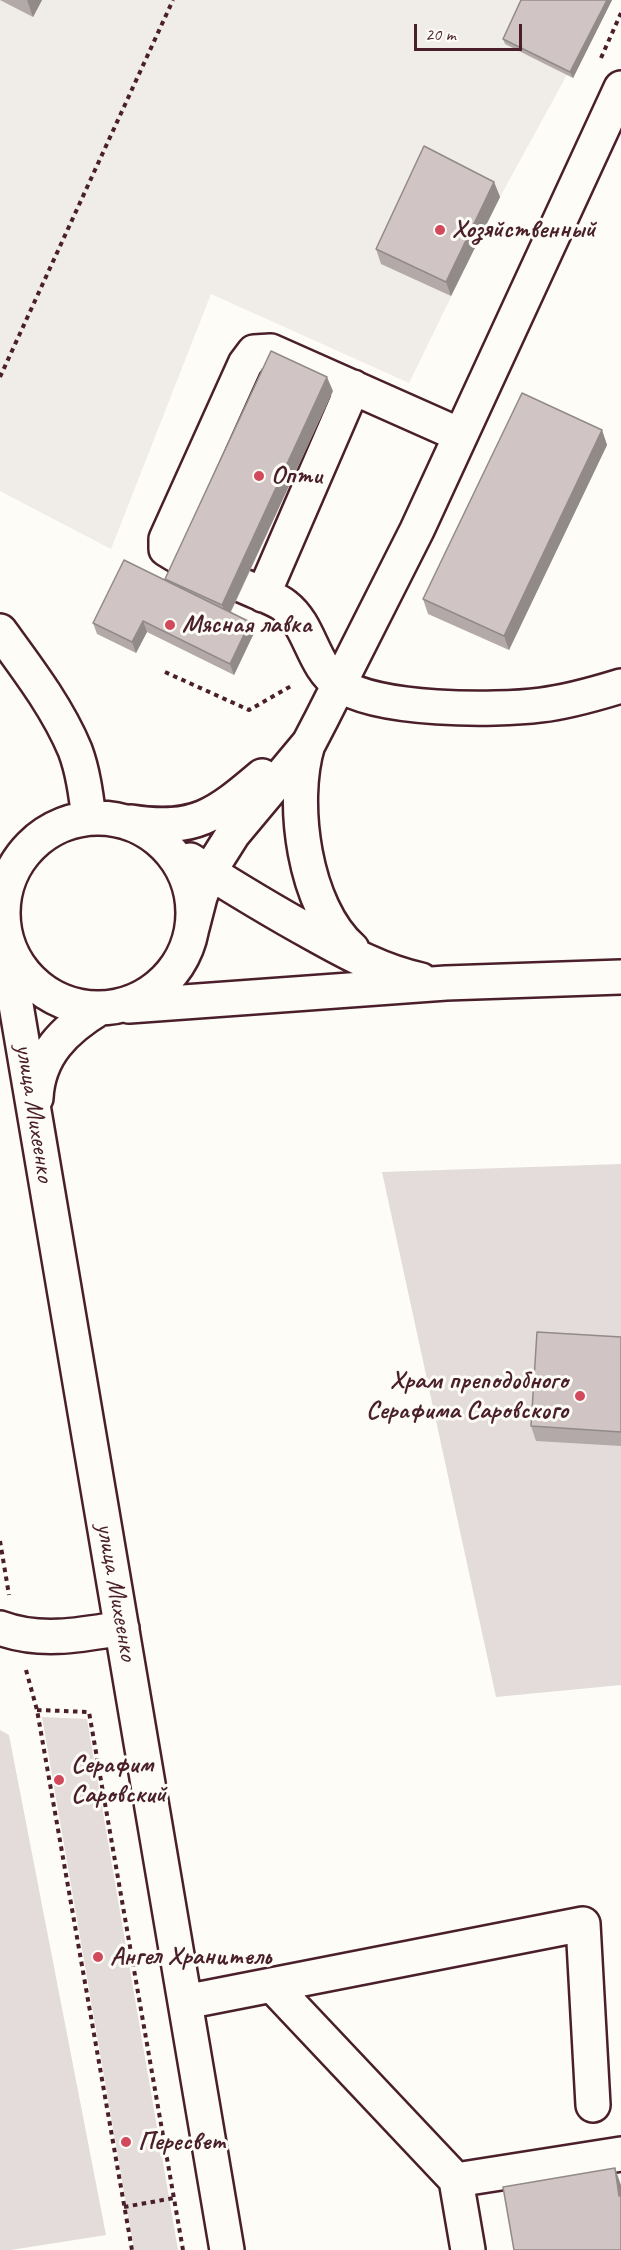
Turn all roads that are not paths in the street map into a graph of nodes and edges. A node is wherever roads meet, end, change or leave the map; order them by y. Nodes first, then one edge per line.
1 (621, 88) edge
2 (353, 387) junction
3 (460, 435) junction
4 (263, 595) junction
5 (0, 632) edge
6 (339, 684) junction
7 (621, 687) edge
8 (313, 735) junction
9 (102, 819) junction
10 (162, 843) junction
11 (209, 872) junction
12 (192, 928) junction
13 (2, 934) edge
14 (364, 960) junction
15 (621, 977) edge
16 (446, 983) junction
17 (110, 1007) junction
18 (9, 1021) edge
19 (35, 1114) junction
20 (122, 1628) junction
21 (8, 1631) edge
22 (272, 1985) junction
23 (185, 2002) junction
24 (593, 2105) dead end
25 (621, 2154) edge
26 (456, 2180) junction
27 (227, 2250) edge
28 (468, 2250) edge

1 - 3 street
2 - 3 street
2 - 4 street
2 - 4 street
3 - 6 street
4 - 6 street
5 - 9 street
6 - 7 street
6 - 8 street
8 - 9 street
8 - 11 street
8 - 14 street
9 - 10 street
9 - 13 street
10 - 11 street
10 - 12 street
11 - 12 street
11 - 14 street
12 - 17 street
13 - 17 street
13 - 18 street, улица Михеенко
14 - 16 street
15 - 16 street
16 - 17 street
17 - 19 street
18 - 19 street, улица Михеенко
19 - 20 street, улица Михеенко
20 - 21 street
20 - 23 street, улица Михеенко
22 - 23 street
22 - 24 street
22 - 26 street
23 - 27 street, улица Михеенко
25 - 26 street
26 - 28 street

